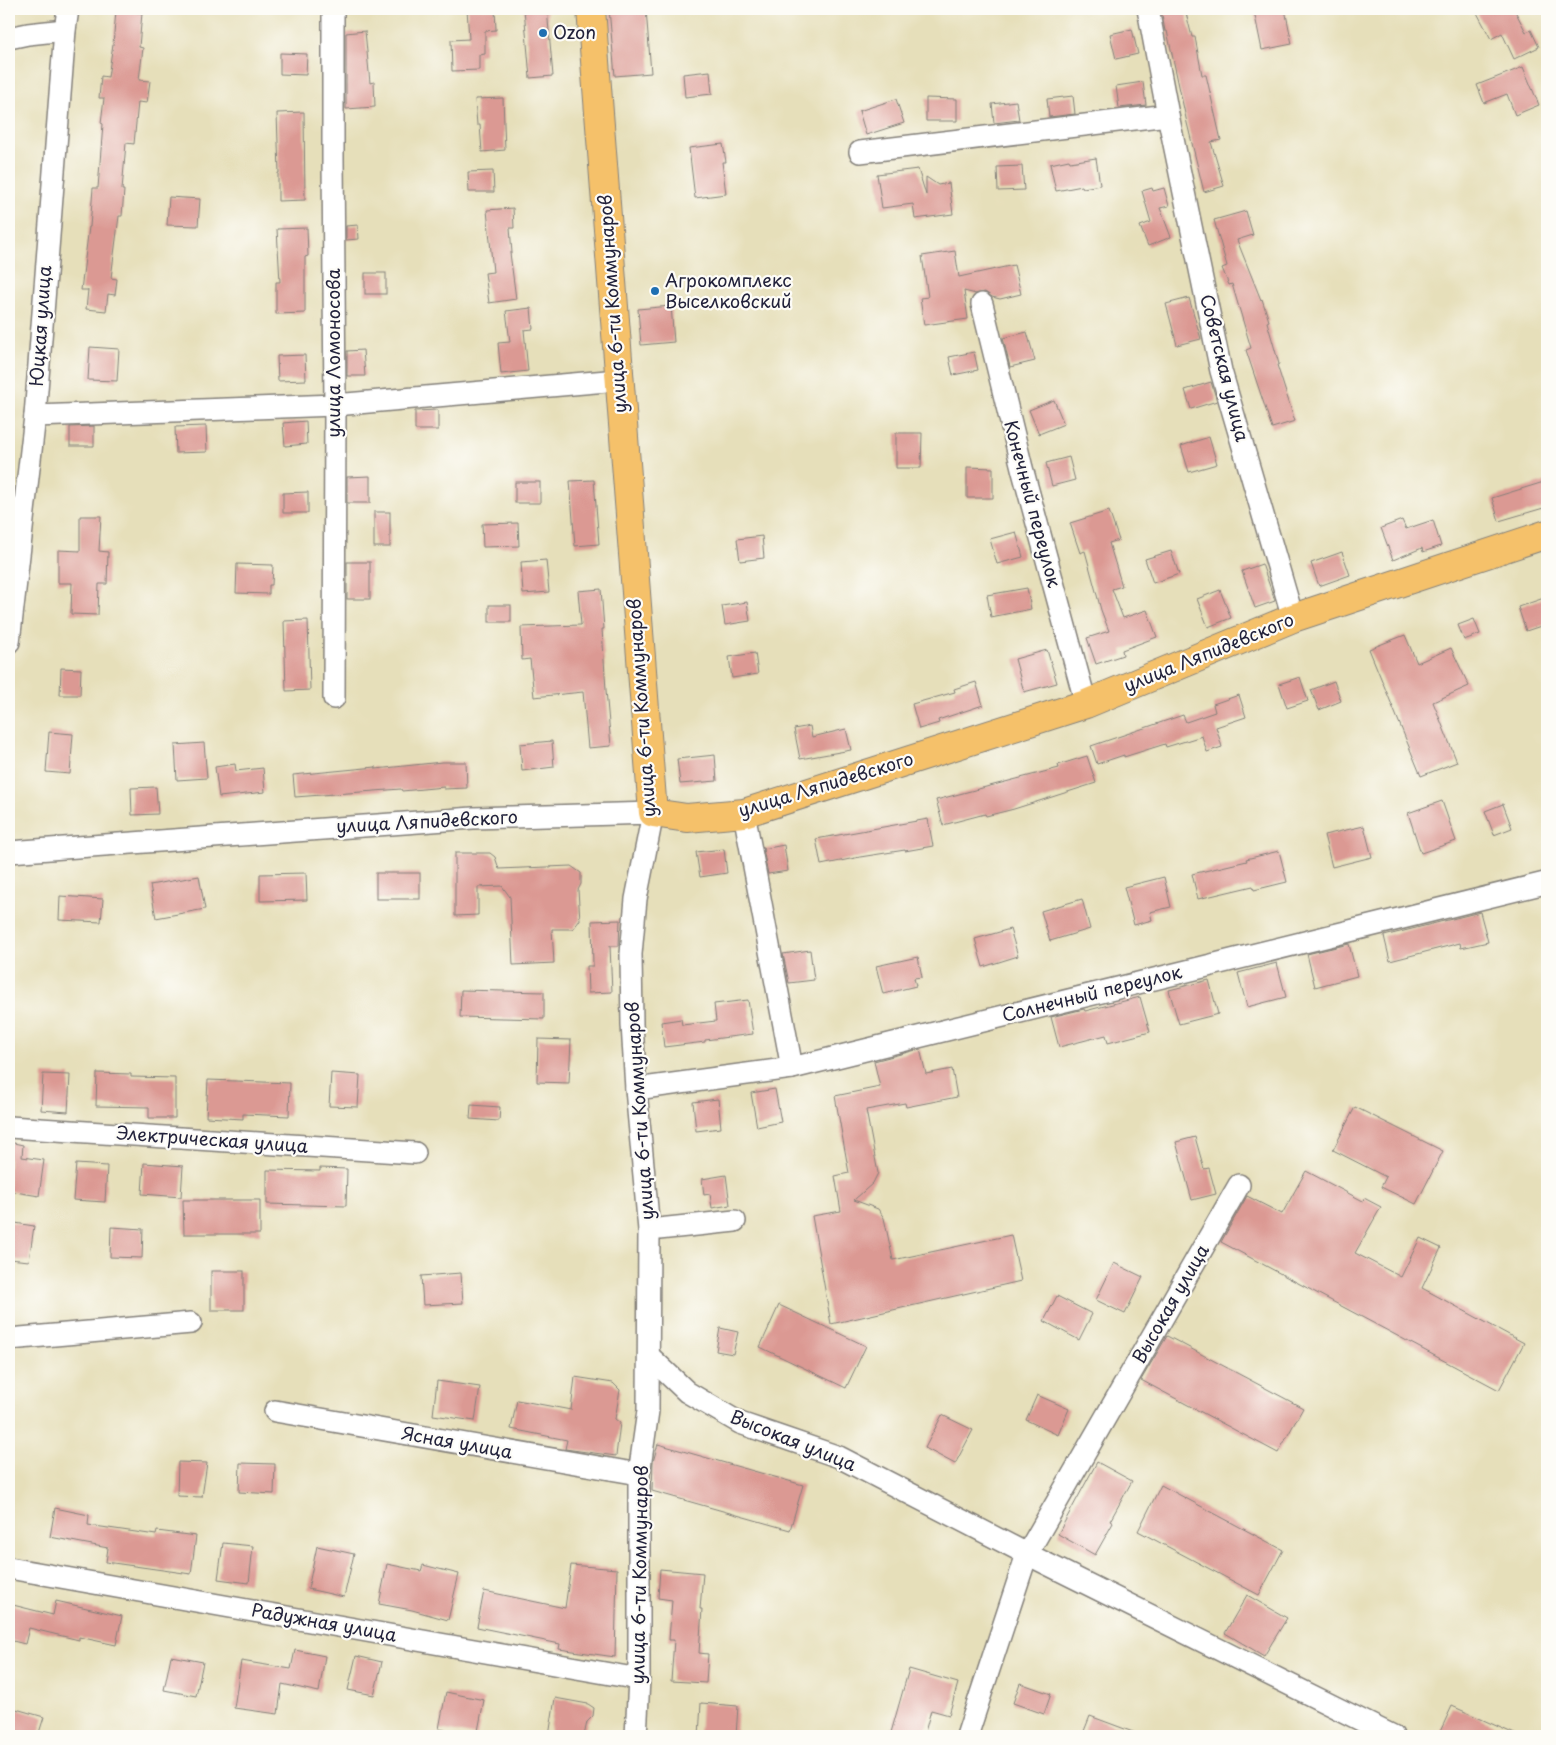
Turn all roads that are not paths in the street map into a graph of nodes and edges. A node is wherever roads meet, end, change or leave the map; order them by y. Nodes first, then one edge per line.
1 (68, 9) edge
2 (334, 9) edge
3 (590, 9) edge
4 (1148, 9) edge
5 (65, 30) junction
6 (9, 38) edge
7 (1168, 115) junction
8 (860, 152) dead end
9 (982, 304) dead end
10 (618, 380) junction
11 (335, 405) junction
12 (35, 416) junction
13 (1547, 534) edge
14 (1293, 618) junction
15 (9, 642) edge
16 (334, 698) dead end
17 (1086, 704) junction
18 (653, 812) junction
19 (744, 813) junction
20 (9, 852) edge
21 (1545, 883) dead end
22 (792, 1068) junction
23 (636, 1089) junction
24 (9, 1127) edge
25 (415, 1153) dead end
26 (1239, 1185) dead end
27 (735, 1221) dead end
28 (649, 1230) junction
29 (191, 1323) dead end
30 (9, 1339) edge
31 (648, 1356) junction
32 (275, 1411) dead end
33 (639, 1474) junction
34 (1027, 1554) junction
35 (9, 1568) edge
36 (639, 1679) junction
37 (636, 1736) edge
38 (967, 1736) edge
39 (1392, 1736) edge

1 - 5 street, Юцкая улица
2 - 11 street, улица Ломоносова
3 - 10 main road, улица 6-ти Коммунаров
4 - 7 street, Советская улица
5 - 6 street
5 - 12 street, Юцкая улица
7 - 8 street
7 - 14 street, Советская улица
9 - 17 street, Конечный переулок
10 - 11 street
10 - 18 main road, улица 6-ти Коммунаров
11 - 12 street
11 - 16 street, улица Ломоносова
12 - 15 street, Юцкая улица
13 - 14 main road, улица Ляпидевского
14 - 17 main road, улица Ляпидевского
17 - 19 main road, улица Ляпидевского
18 - 19 main road, улица Ляпидевского
18 - 20 street, улица Ляпидевского
18 - 23 street, улица 6-ти Коммунаров
19 - 22 street
21 - 22 street, Солнечный переулок
22 - 23 street, Солнечный переулок
23 - 28 street, улица 6-ти Коммунаров
24 - 25 street, Электрическая улица
26 - 34 street, Высокая улица
27 - 28 street
28 - 31 street, улица 6-ти Коммунаров
29 - 30 street
31 - 33 street, улица 6-ти Коммунаров
31 - 34 street, Высокая улица
32 - 33 street, Ясная улица
33 - 36 street, улица 6-ти Коммунаров
34 - 38 street, Высокая улица
34 - 39 street, Высокая улица
35 - 36 street, Радужная улица
36 - 37 street, улица 6-ти Коммунаров

